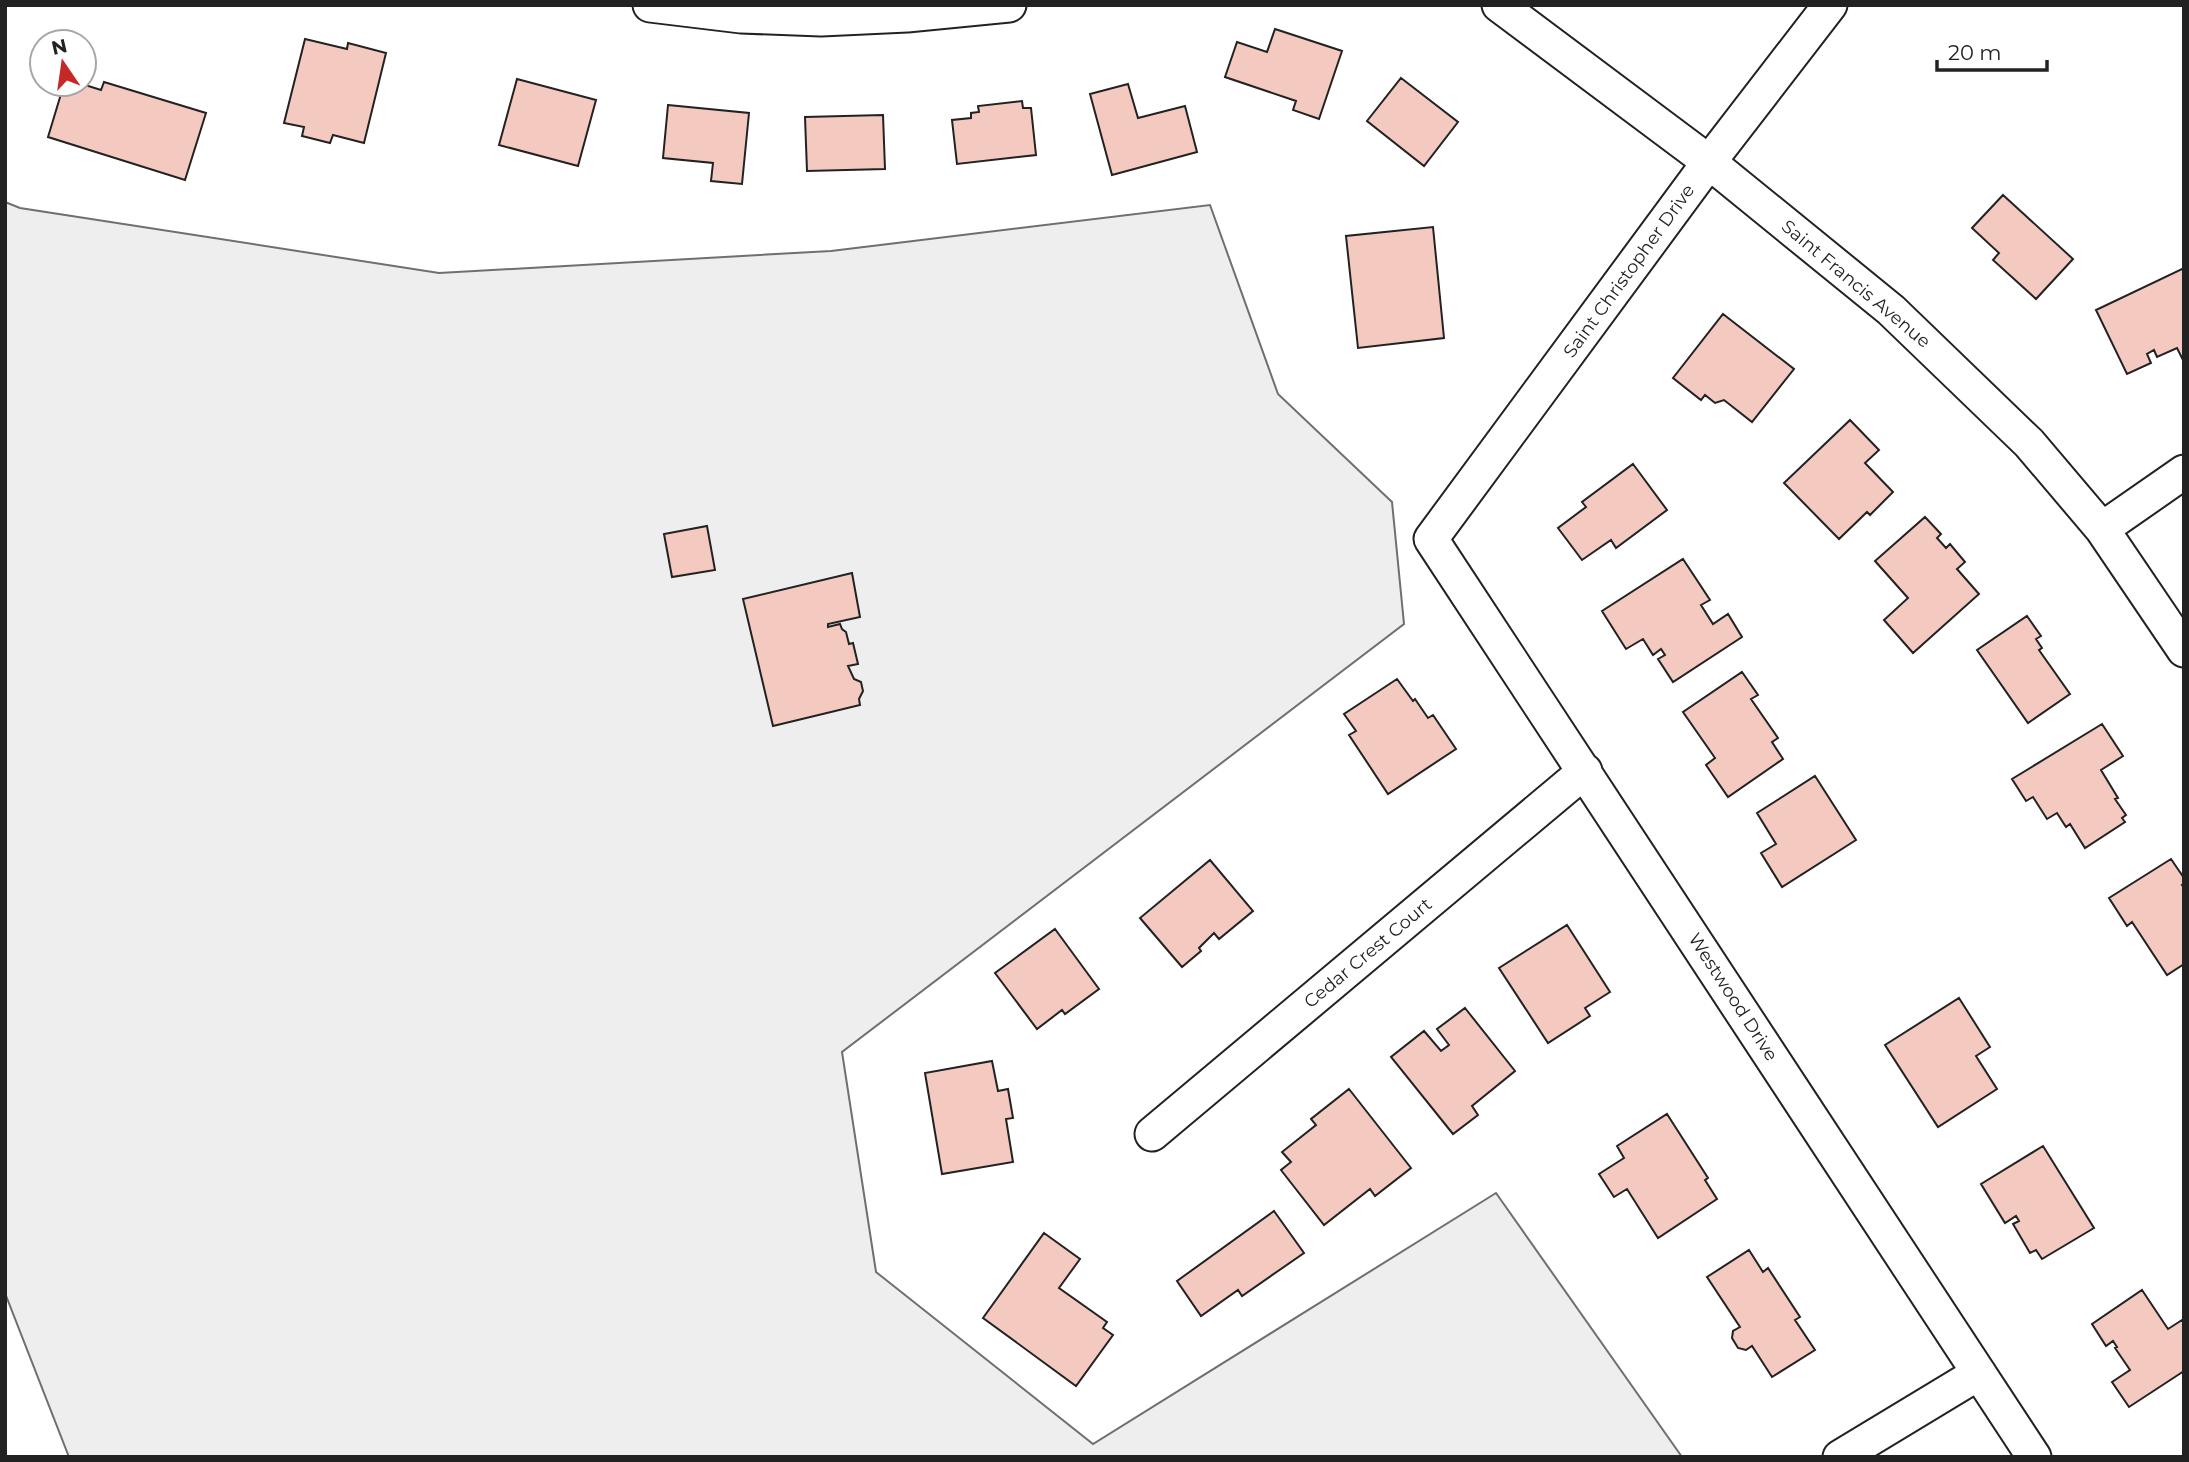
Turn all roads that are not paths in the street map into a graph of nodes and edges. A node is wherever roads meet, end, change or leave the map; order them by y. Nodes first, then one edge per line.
1 (650, 5) edge
2 (1010, 5) edge
3 (1499, 5) edge
4 (1830, 5) edge
5 (1709, 162) junction
6 (2184, 472) edge
7 (2102, 529) junction
8 (1430, 539) joint
9 (2184, 650) edge
10 (1585, 771) junction
11 (1152, 1134) dead end
12 (1979, 1373) junction
13 (1840, 1457) edge
14 (2034, 1457) edge

1 - 2 street
3 - 5 street, Saint Francis Avenue
4 - 5 street, Saint Christopher Drive
5 - 7 street, Saint Francis Avenue
5 - 8 street, Saint Christopher Drive
6 - 7 street
7 - 9 street, Saint Francis Avenue
8 - 10 street, Westwood Drive
10 - 11 street, Cedar Crest Court
10 - 12 street, Westwood Drive
12 - 13 street
12 - 14 street, Westwood Drive

